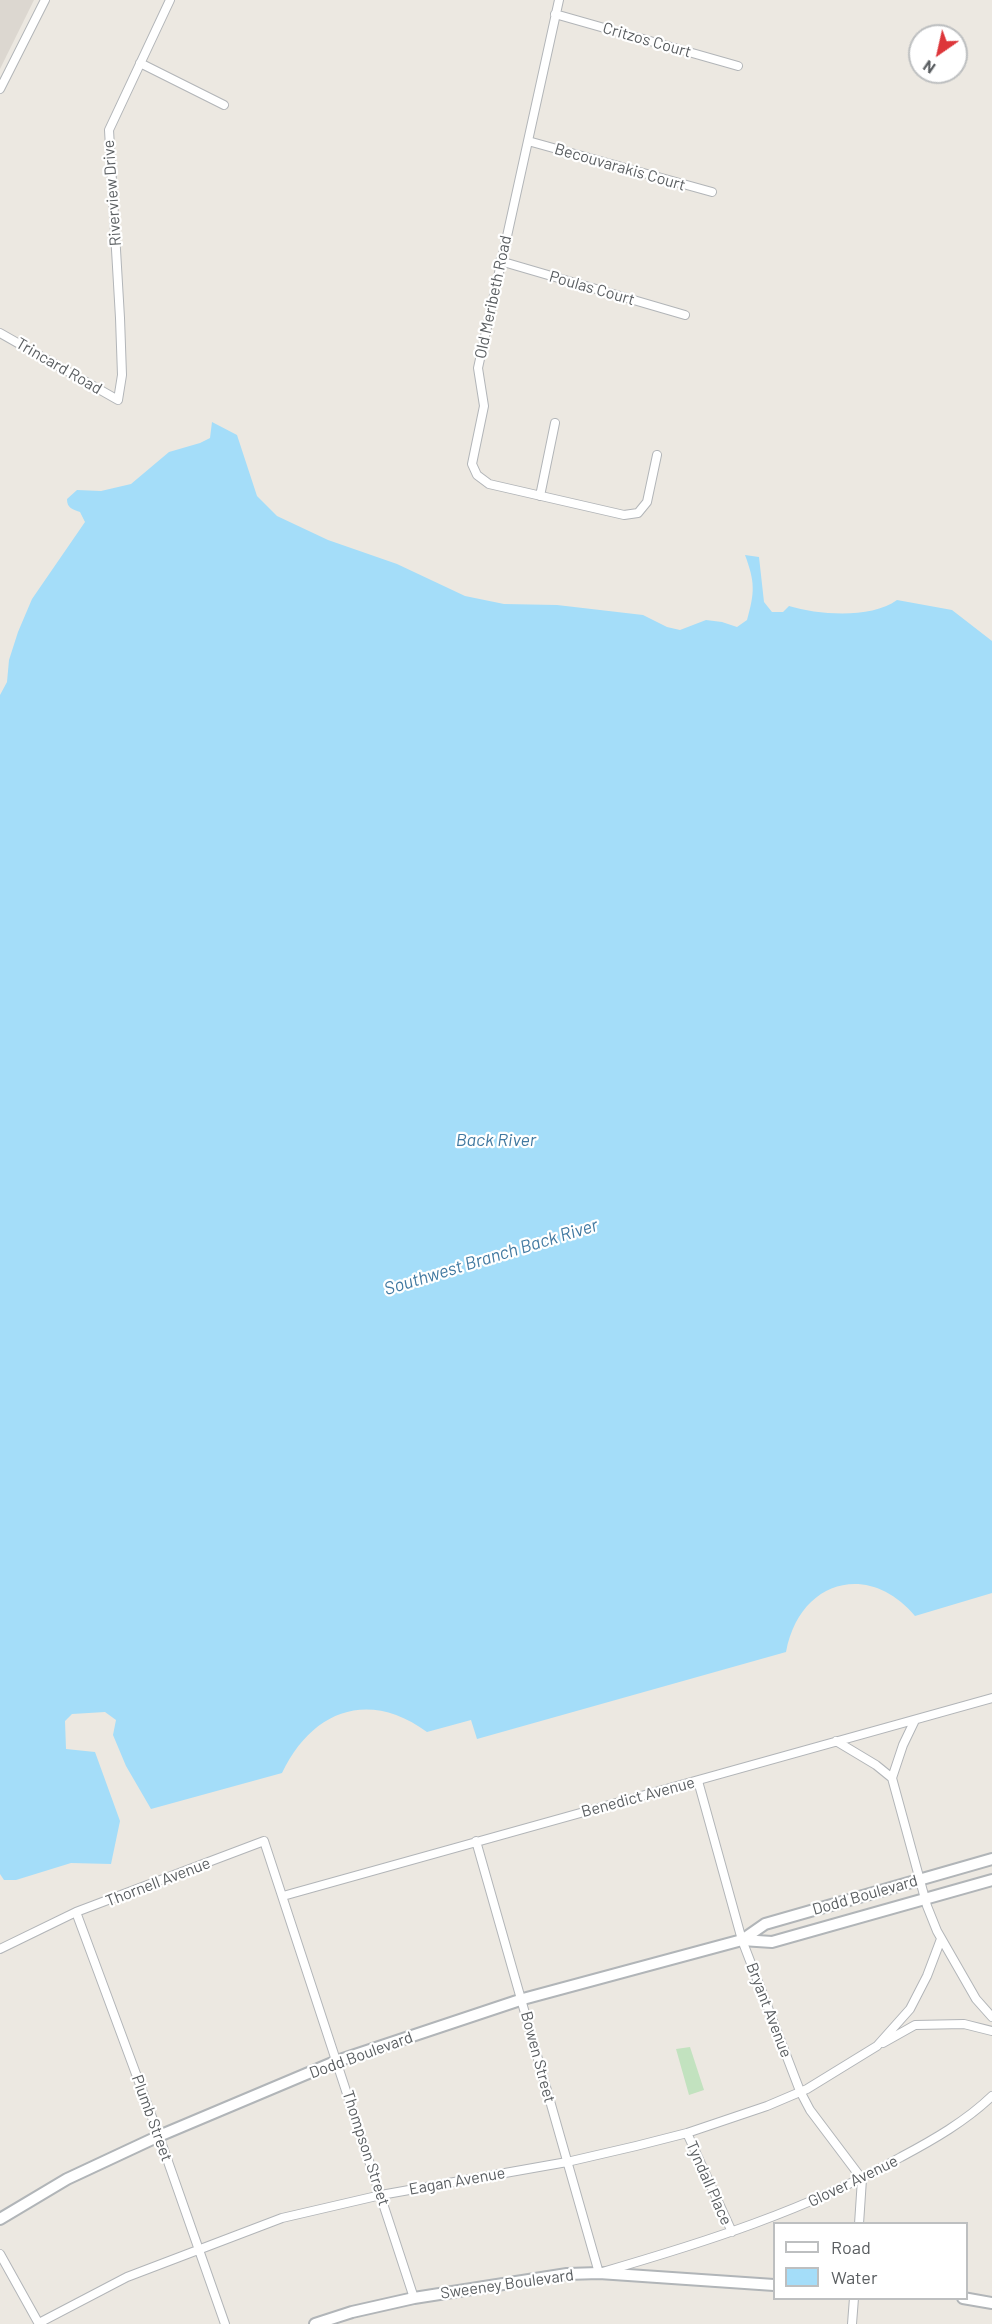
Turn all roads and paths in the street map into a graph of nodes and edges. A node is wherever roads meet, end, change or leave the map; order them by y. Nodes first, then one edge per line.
1 (45, 0) edge
2 (170, 0) edge
3 (559, 0) edge
4 (555, 14) junction
5 (140, 63) junction
6 (738, 66) dead end
7 (0, 89) edge
8 (224, 105) dead end
9 (528, 141) junction
10 (712, 192) dead end
11 (500, 261) junction
12 (685, 315) dead end
13 (0, 333) edge
14 (118, 400) joint
15 (555, 423) dead end
16 (657, 455) dead end
17 (540, 496) junction
18 (992, 1698) edge
19 (915, 1720) junction
20 (836, 1741) junction
21 (892, 1778) junction
22 (698, 1781) junction
23 (476, 1841) junction
24 (992, 1859) edge
25 (920, 1879) junction
26 (992, 1881) edge
27 (283, 1896) junction
28 (926, 1900) junction
29 (76, 1912) junction
30 (941, 1939) junction
31 (742, 1940) junction
32 (0, 1949) edge
33 (523, 2000) junction
34 (992, 2017) edge
35 (992, 2031) edge
36 (877, 2046) junction
37 (337, 2061) junction
38 (800, 2091) junction
39 (992, 2096) edge
40 (687, 2133) junction
41 (159, 2136) junction
42 (567, 2162) junction
43 (862, 2179) junction
44 (381, 2195) junction
45 (0, 2219) edge
46 (859, 2222) edge
47 (732, 2232) junction
48 (198, 2248) junction
49 (0, 2254) edge
50 (599, 2273) junction
51 (773, 2285) edge
52 (414, 2298) junction
53 (968, 2299) edge
54 (854, 2300) edge
55 (992, 2303) edge
56 (39, 2324) edge
57 (225, 2324) edge
58 (315, 2324) edge
59 (852, 2324) edge

1 - 7 street
2 - 5 street, Riverview Drive
3 - 4 street, Old Meribeth Road
4 - 6 street, Critzos Court
4 - 9 street, Old Meribeth Road
5 - 8 street
5 - 14 street, Riverview Drive
9 - 10 street, Becouvarakis Court
9 - 11 street, Old Meribeth Road
11 - 12 street, Poulas Court
11 - 17 street, Old Meribeth Road
13 - 14 street, Trincard Road
15 - 17 street
16 - 17 street, Old Meribeth Road
18 - 19 street, Benedict Avenue
19 - 20 street, Benedict Avenue
19 - 21 street
20 - 21 street
20 - 22 street, Benedict Avenue
21 - 25 street
22 - 23 street, Benedict Avenue
22 - 31 street, Bryant Avenue
23 - 27 street, Benedict Avenue
23 - 33 street, Bowen Street
24 - 25 street, Dodd Boulevard
25 - 28 street
25 - 31 street, Dodd Boulevard
26 - 28 street, Dodd Boulevard
27 - 29 street, Thornell Avenue
27 - 37 street, Thompson Street
28 - 30 street
28 - 31 street, Dodd Boulevard
29 - 32 street, Thornell Avenue
29 - 41 street, Plumb Street
30 - 34 street
30 - 36 street, Eagan Avenue
31 - 33 street, Dodd Boulevard
31 - 38 street, Bryant Avenue
33 - 37 street, Dodd Boulevard
33 - 42 street, Bowen Street
35 - 36 street, Eagan Avenue
36 - 38 street, Eagan Avenue
37 - 41 street, Dodd Boulevard
37 - 44 street, Thompson Street
38 - 40 street, Eagan Avenue
38 - 43 street, Bryant Avenue
39 - 43 street, Glover Avenue
40 - 42 street, Eagan Avenue
40 - 47 street, Tyndall Place
41 - 45 street, Dodd Boulevard
41 - 48 street, Plumb Street
42 - 44 street, Eagan Avenue
42 - 50 street, Bowen Street
43 - 46 street
43 - 47 street, Glover Avenue
44 - 48 street, Eagan Avenue
44 - 52 street, Thompson Street
47 - 50 street, Glover Avenue
48 - 56 street, Eagan Avenue
48 - 57 street, Plumb Street
49 - 56 street
50 - 51 street, Sweeney Boulevard
50 - 52 street, Sweeney Boulevard
52 - 58 street, Sweeney Boulevard
53 - 55 street
54 - 59 street

